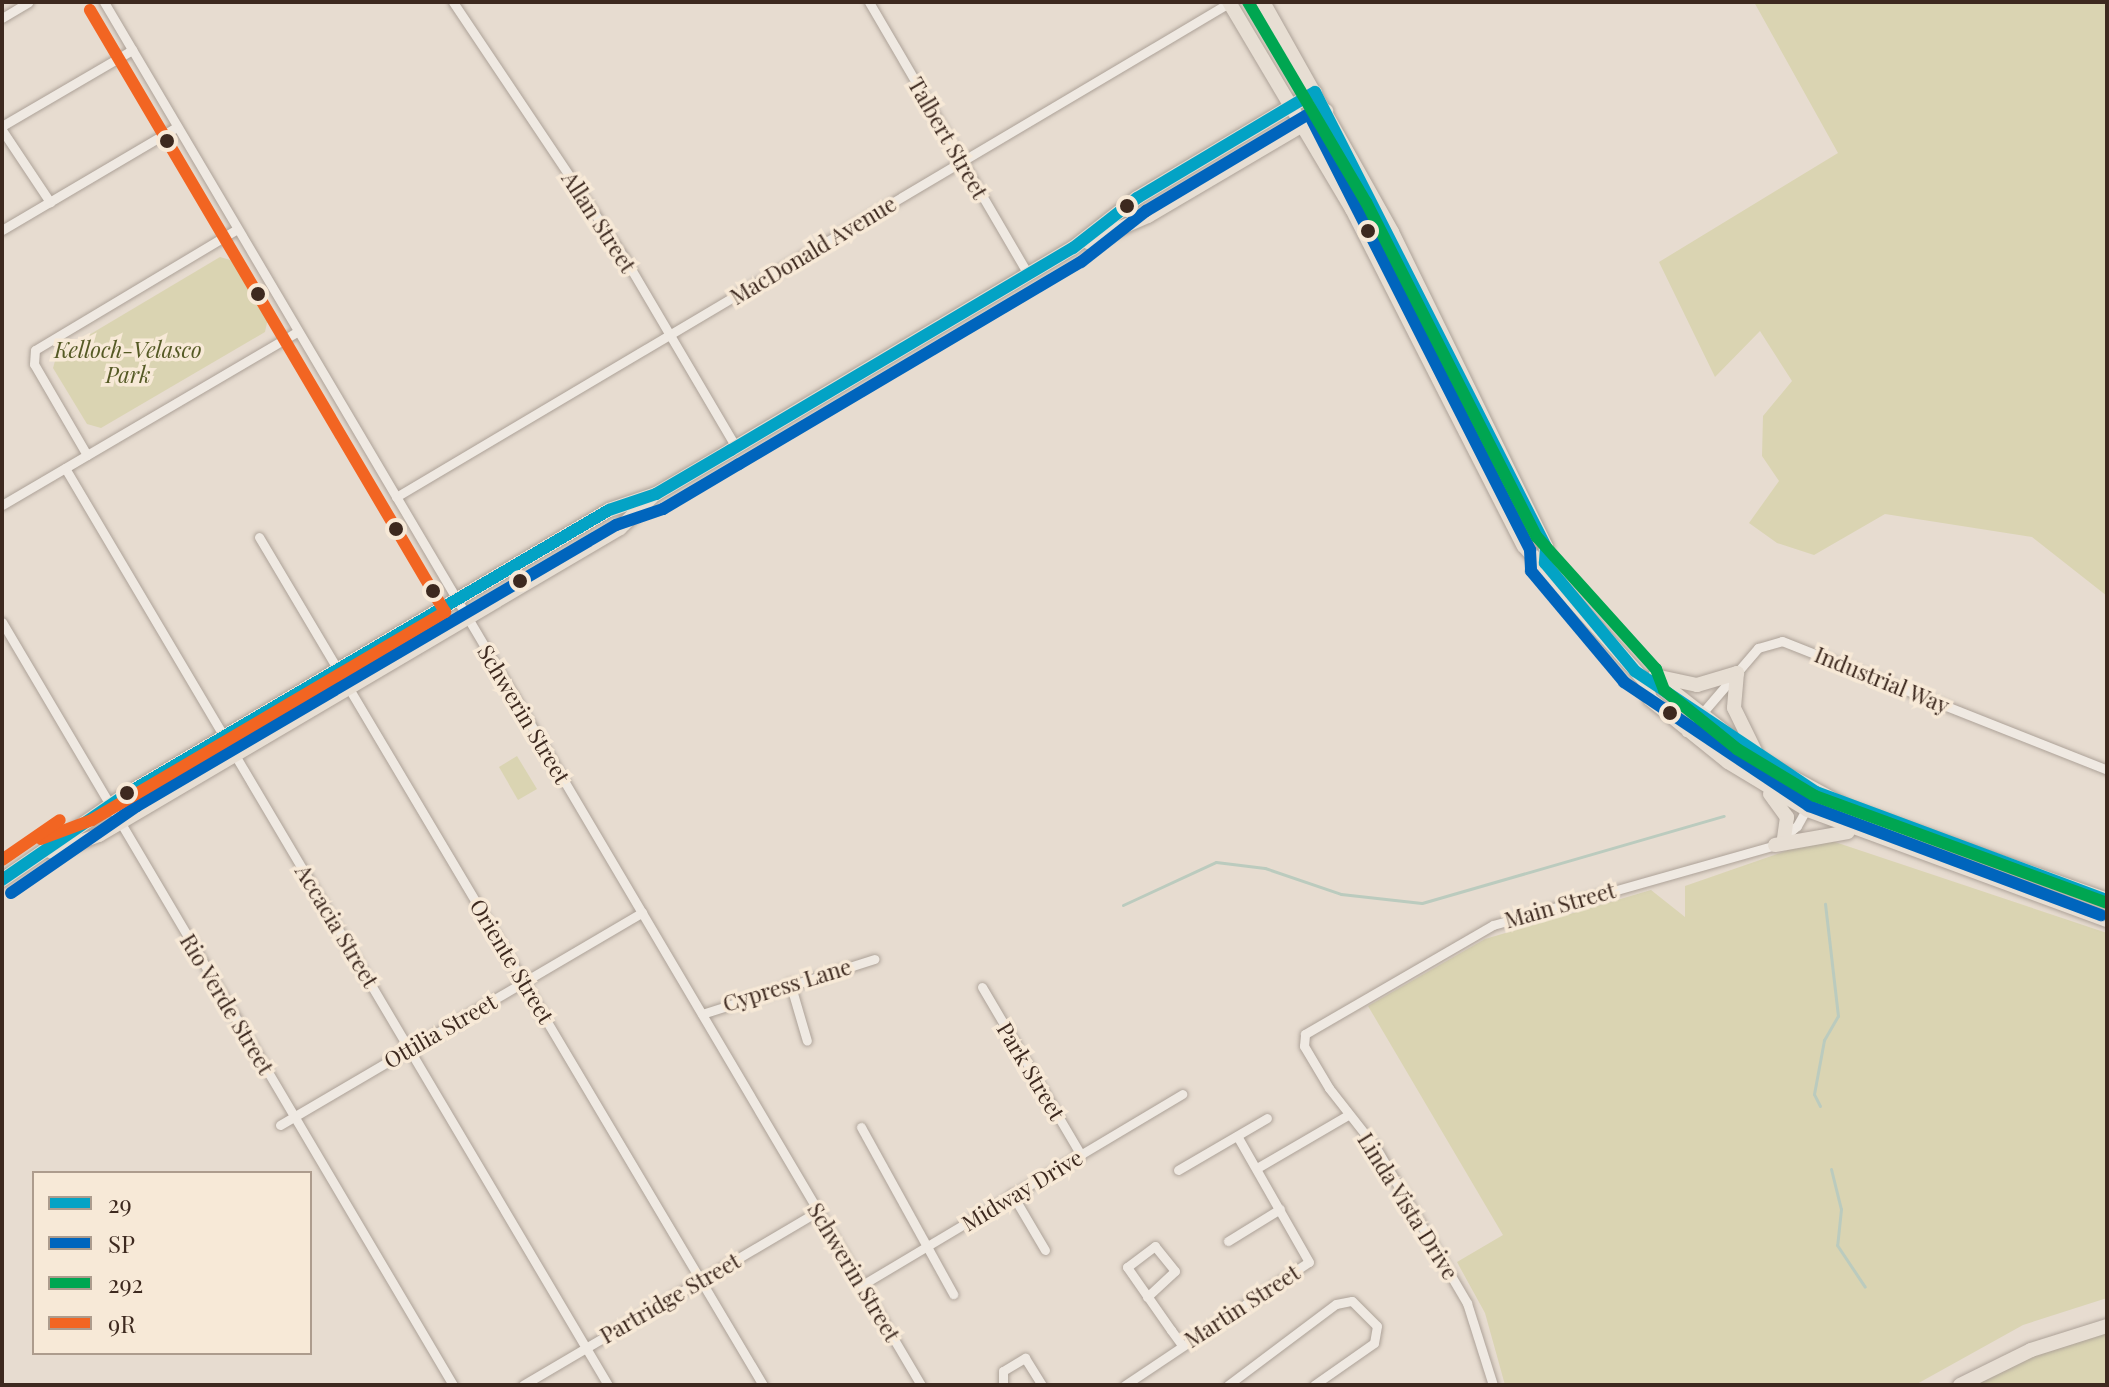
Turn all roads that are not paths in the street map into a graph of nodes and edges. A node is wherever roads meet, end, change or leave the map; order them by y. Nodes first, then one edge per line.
1 (29, 2) edge
2 (104, 2) edge
3 (453, 2) edge
4 (869, 2) edge
5 (1229, 2) edge
6 (1263, 2) edge
7 (2, 18) edge
8 (132, 50) junction
9 (1315, 92) junction
10 (1292, 105) junction
11 (1326, 111) junction
12 (1304, 124) junction
13 (177, 127) junction
14 (2, 128) edge
15 (962, 162) junction
16 (50, 202) junction
17 (237, 229) junction
18 (2, 230) edge
19 (1073, 248) junction
20 (1028, 274) junction
21 (298, 331) junction
22 (670, 335) junction
23 (736, 447) junction
24 (87, 455) junction
25 (65, 468) junction
26 (656, 494) junction
27 (396, 497) junction
28 (2, 505) edge
29 (259, 537) dead end
30 (1545, 563) junction
31 (457, 600) junction
32 (467, 618) junction
33 (2, 622) edge
34 (340, 669) junction
35 (1737, 673) junction
36 (1640, 676) junction
37 (351, 687) junction
38 (1700, 716) junction
39 (1686, 732) junction
40 (225, 736) junction
41 (236, 755) junction
42 (1762, 761) junction
43 (2107, 770) edge
44 (1752, 778) junction
45 (1816, 792) junction
46 (109, 804) junction
47 (1808, 810) junction
48 (120, 823) junction
49 (1859, 832) junction
50 (1779, 842) junction
51 (46, 854) junction
52 (2, 880) edge
53 (2107, 900) edge
54 (642, 913) junction
55 (2107, 920) edge
56 (874, 959) dead end
57 (525, 982) junction
58 (790, 983) junction
59 (982, 987) dead end
60 (702, 1014) junction
61 (1304, 1037) joint
62 (807, 1041) dead end
63 (410, 1049) junction
64 (1182, 1094) dead end
65 (1348, 1115) junction
66 (294, 1117) junction
67 (1267, 1118) dead end
68 (280, 1125) dead end
69 (861, 1127) dead end
70 (1237, 1136) junction
71 (1081, 1155) junction
72 (1257, 1168) junction
73 (1178, 1170) dead end
74 (1012, 1194) junction
75 (1280, 1209) junction
76 (818, 1211) junction
77 (1228, 1241) dead end
78 (928, 1246) junction
79 (1045, 1250) dead end
80 (701, 1280) junction
81 (862, 1285) junction
82 (953, 1294) dead end
83 (1147, 1297) junction
84 (2107, 1326) edge
85 (1182, 1345) junction
86 (586, 1348) junction
87 (453, 1385) edge
88 (523, 1385) edge
89 (608, 1385) edge
90 (763, 1385) edge
91 (921, 1385) edge
92 (1003, 1385) edge
93 (1042, 1385) edge
94 (1125, 1385) edge
95 (1228, 1385) edge
96 (1314, 1385) edge
97 (1493, 1385) edge
98 (1960, 1385) edge

1 - 7 street
2 - 8 street, Schwerin Street
3 - 22 street, Allan Street
4 - 15 street, Talbert Street
5 - 10 main road
5 - 15 street, MacDonald Avenue
6 - 9 main road
8 - 13 street, Schwerin Street
8 - 14 street
9 - 10 main road
9 - 11 main road
10 - 12 main road
10 - 19 main road
11 - 12 main road
11 - 30 main road
12 - 19 main road
12 - 30 main road
13 - 16 street
13 - 17 street, Schwerin Street
14 - 16 street
15 - 20 street, Talbert Street
15 - 22 street, MacDonald Avenue
16 - 18 street
17 - 21 street, Schwerin Street
17 - 24 street
19 - 20 main road
20 - 23 main road
21 - 24 street
21 - 27 street, Schwerin Street
22 - 23 street, Allan Street
22 - 27 street, MacDonald Avenue
23 - 26 main road
24 - 25 street
25 - 28 street
25 - 40 street, Accacia Street
26 - 31 main road
26 - 32 main road
27 - 31 street, Schwerin Street
29 - 34 street, Oriente Street
30 - 36 main road
31 - 32 street, Schwerin Street
31 - 34 main road
32 - 37 main road
32 - 54 street, Schwerin Street
33 - 46 street, Rio Verde Street
34 - 37 street, Oriente Street
34 - 40 main road
35 - 36 main road
35 - 38 street, Industrial Way
35 - 42 main road
35 - 43 street, Industrial Way
36 - 38 main road
36 - 39 main road
37 - 41 main road
37 - 57 street, Oriente Street
38 - 39 street, Industrial Way
38 - 42 main road
39 - 44 main road
40 - 41 street, Accacia Street
40 - 46 main road
41 - 48 main road
41 - 63 street, Accacia Street
42 - 45 main road
44 - 47 main road
44 - 50 main road
45 - 47 street
45 - 53 main road
46 - 48 street, Rio Verde Street
46 - 51 main road
47 - 49 main road
47 - 50 street
48 - 51 main road
48 - 66 street, Rio Verde Street
49 - 50 main road
49 - 55 main road
50 - 61 street, Main Street
51 - 52 main road
54 - 57 street, Ottilia Street
54 - 60 street, Schwerin Street
56 - 58 street, Cypress Lane
57 - 63 street, Ottilia Street
57 - 80 street, Oriente Street
58 - 60 street, Cypress Lane
58 - 62 street
59 - 71 street, Park Street
60 - 76 street, Schwerin Street
61 - 65 street, Linda Vista Drive
63 - 66 street, Ottilia Street
63 - 86 street, Accacia Street
64 - 71 street, Midway Drive
65 - 72 street
65 - 97 street, Linda Vista Drive
66 - 68 street, Ottilia Street
66 - 87 street, Rio Verde Street
67 - 70 street
69 - 78 street
70 - 72 street, Martin Street
70 - 73 street
71 - 74 street, Midway Drive
72 - 75 street, Martin Street
74 - 78 street, Midway Drive
74 - 79 street
75 - 77 street
75 - 85 street, Martin Street
76 - 80 street, Partridge Street
76 - 81 street, Schwerin Street
78 - 81 street, Midway Drive
78 - 82 street
80 - 86 street, Partridge Street
80 - 90 street, Oriente Street
81 - 91 street, Schwerin Street
83 - 83 street
83 - 85 street
84 - 98 main road
85 - 94 street, Martin Street
86 - 88 street, Partridge Street
86 - 89 street, Accacia Street
92 - 93 street
95 - 96 street

